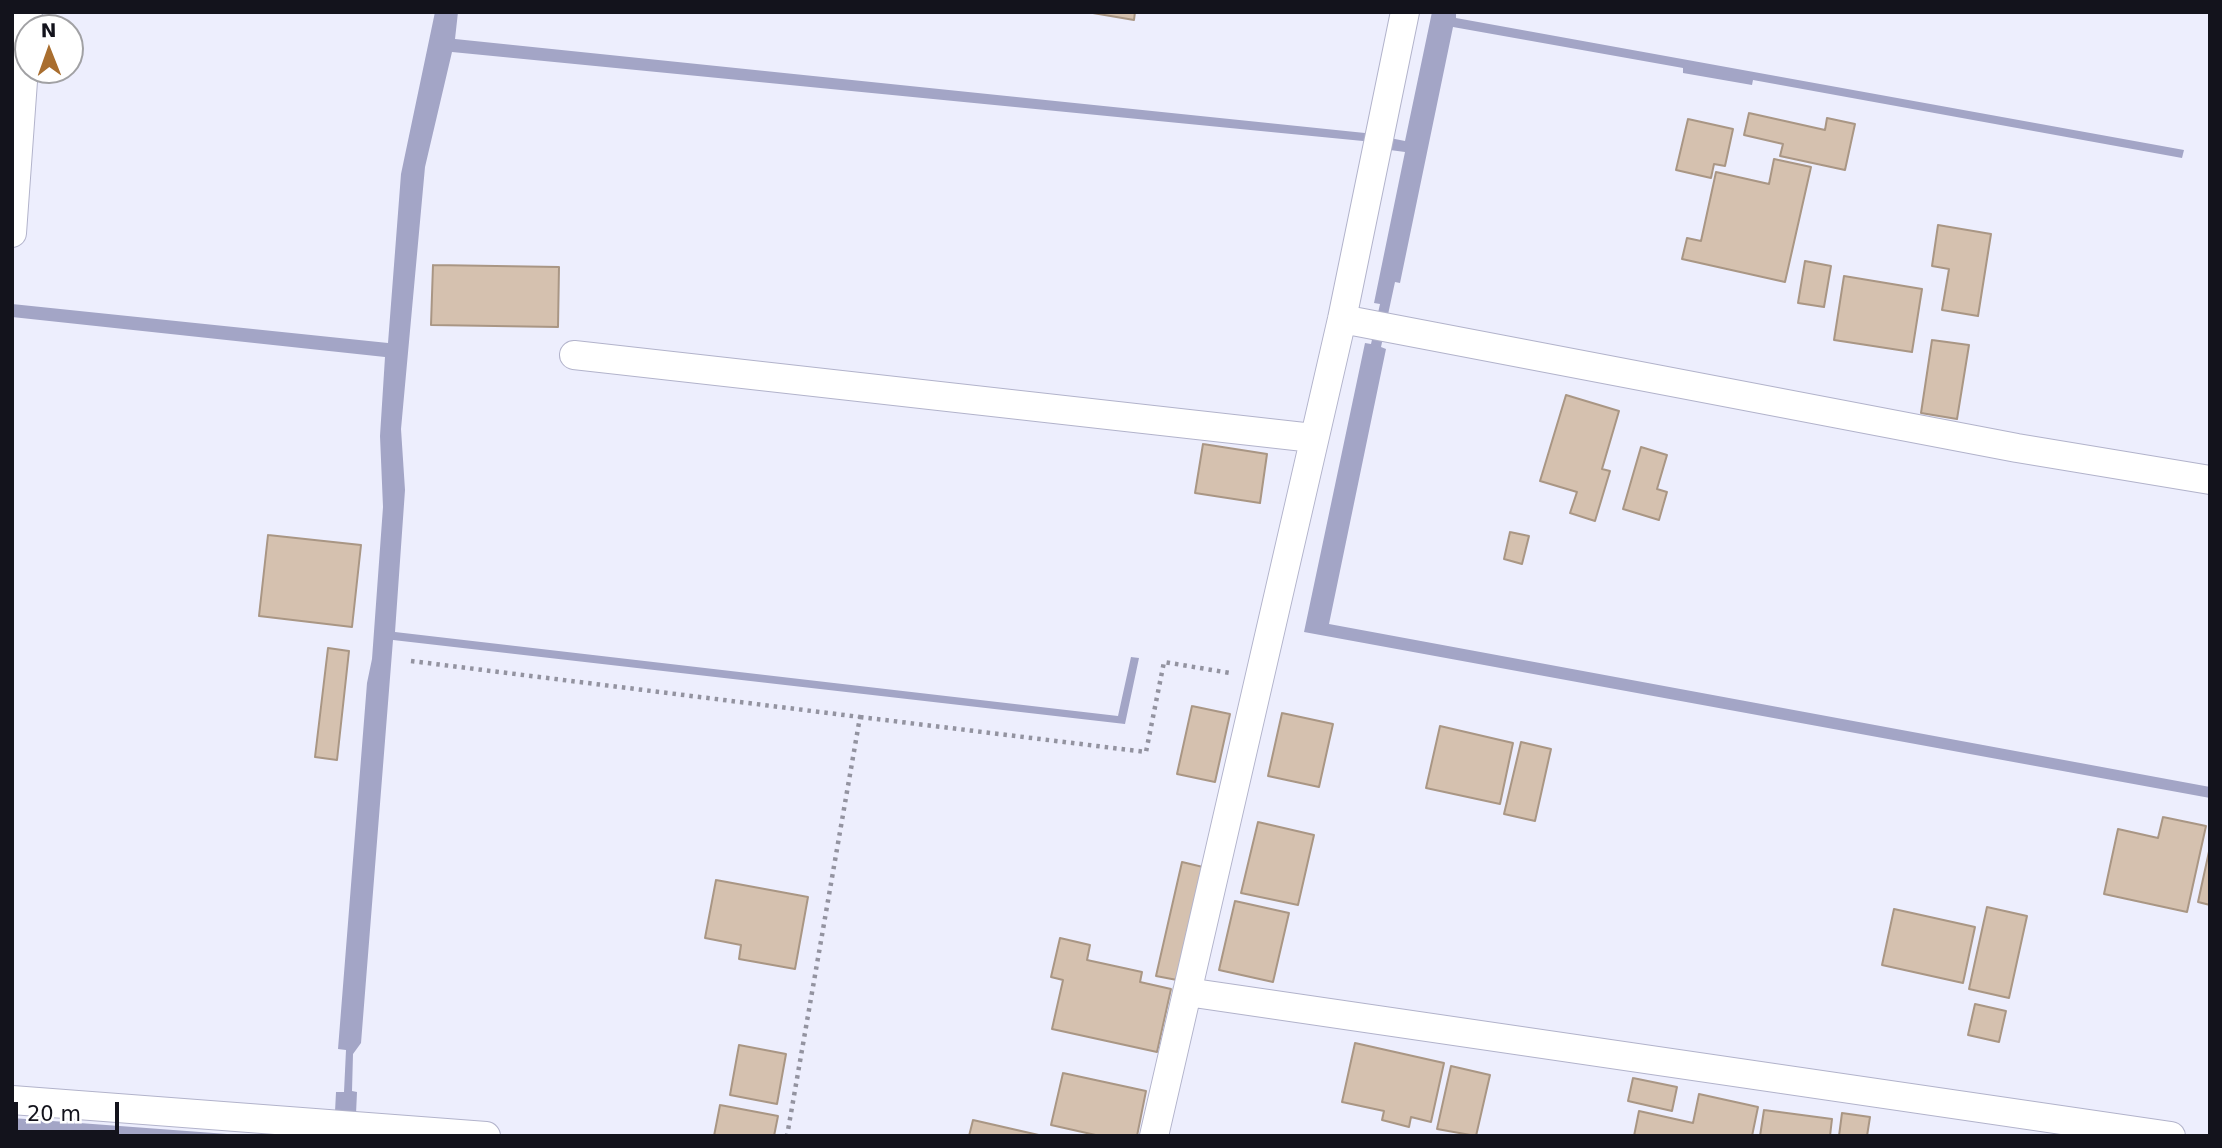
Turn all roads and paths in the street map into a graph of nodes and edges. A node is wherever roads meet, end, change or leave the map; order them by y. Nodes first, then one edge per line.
1 (27, 12) edge
2 (1405, 12) edge
3 (12, 233) edge
4 (1368, 324) junction
5 (574, 355) dead end
6 (1313, 438) junction
7 (2210, 480) edge
8 (411, 661) dead end
9 (1258, 678) junction
10 (860, 717) junction
11 (1187, 992) junction
12 (12, 1100) edge
13 (486, 1136) edge
14 (787, 1136) edge
15 (1154, 1136) edge
16 (2171, 1136) edge

1 - 3 street
2 - 4 street
4 - 6 street
4 - 7 street
5 - 6 street
6 - 9 street
8 - 10 path
9 - 10 path
9 - 11 street
10 - 14 path
11 - 15 street
11 - 16 street
12 - 13 street

